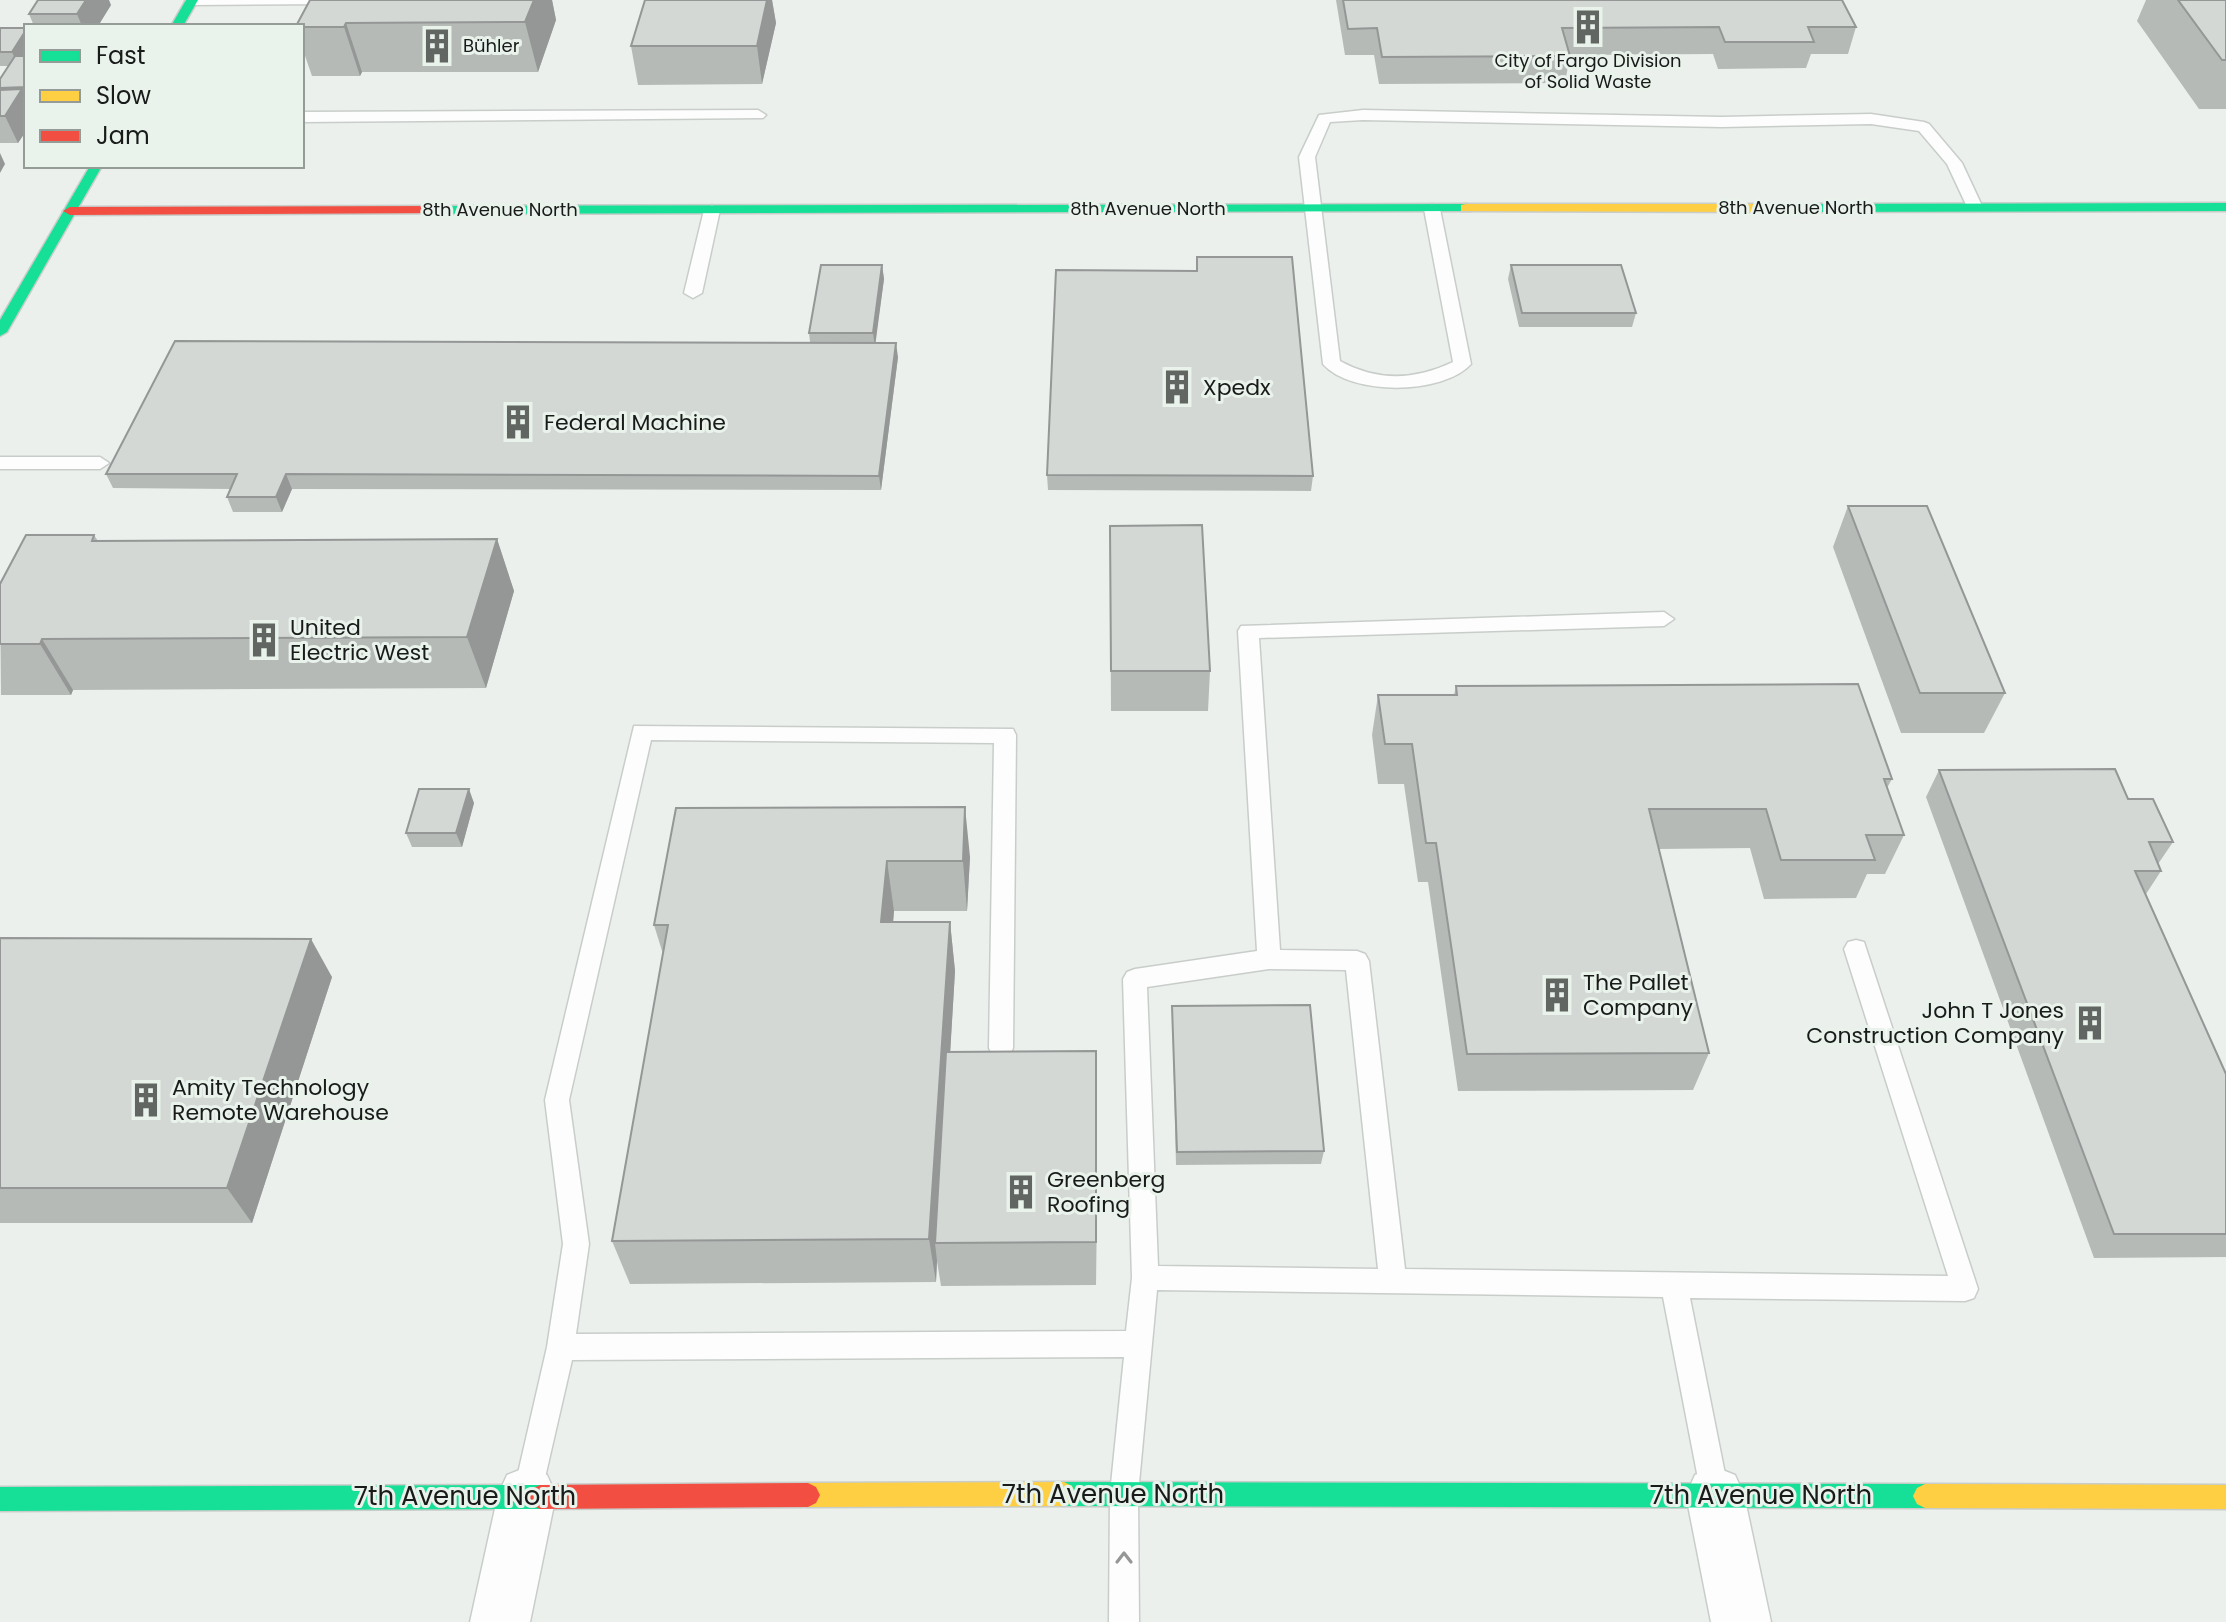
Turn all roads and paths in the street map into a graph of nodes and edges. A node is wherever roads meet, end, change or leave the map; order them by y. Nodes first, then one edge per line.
1 (192, 0) edge
2 (327, 0) edge
3 (178, 24) edge
4 (758, 115) dead end
5 (304, 117) edge
6 (95, 168) edge
7 (2226, 207) edge
8 (1975, 208) junction
9 (1311, 209) junction
10 (1432, 209) junction
11 (712, 210) junction
12 (70, 211) junction
13 (693, 293) dead end
14 (0, 332) edge
15 (0, 463) edge
16 (100, 463) dead end
17 (1664, 619) dead end
18 (1856, 949) dead end
19 (1269, 959) junction
20 (1001, 1048) edge
21 (1145, 1278) junction
22 (1393, 1281) junction
23 (1674, 1285) junction
24 (1139, 1344) junction
25 (561, 1347) junction
26 (1124, 1494) junction
27 (527, 1495) junction
28 (1715, 1495) junction
29 (2226, 1497) edge
30 (0, 1499) edge
31 (500, 1622) edge
32 (1124, 1622) edge
33 (1741, 1622) edge

1 - 2 lane
1 - 3 street
4 - 5 lane
6 - 12 street
7 - 8 street, 8th Avenue North
8 - 9 lane
8 - 10 street, 8th Avenue North
9 - 10 street, 8th Avenue North
9 - 10 lane
9 - 11 street, 8th Avenue North
11 - 12 street, 8th Avenue North
11 - 13 lane
12 - 14 street
15 - 16 lane
17 - 19 lane
18 - 23 lane
19 - 21 lane
19 - 22 lane
20 - 25 lane
21 - 22 lane
21 - 24 lane
22 - 23 lane
23 - 28 lane
24 - 25 lane
24 - 26 lane
25 - 27 lane
26 - 27 street, 7th Avenue North
26 - 28 street, 7th Avenue North
32 -> 26 lane
27 - 30 street, 7th Avenue North
27 - 31 street
28 - 29 street, 7th Avenue North
28 - 33 street

